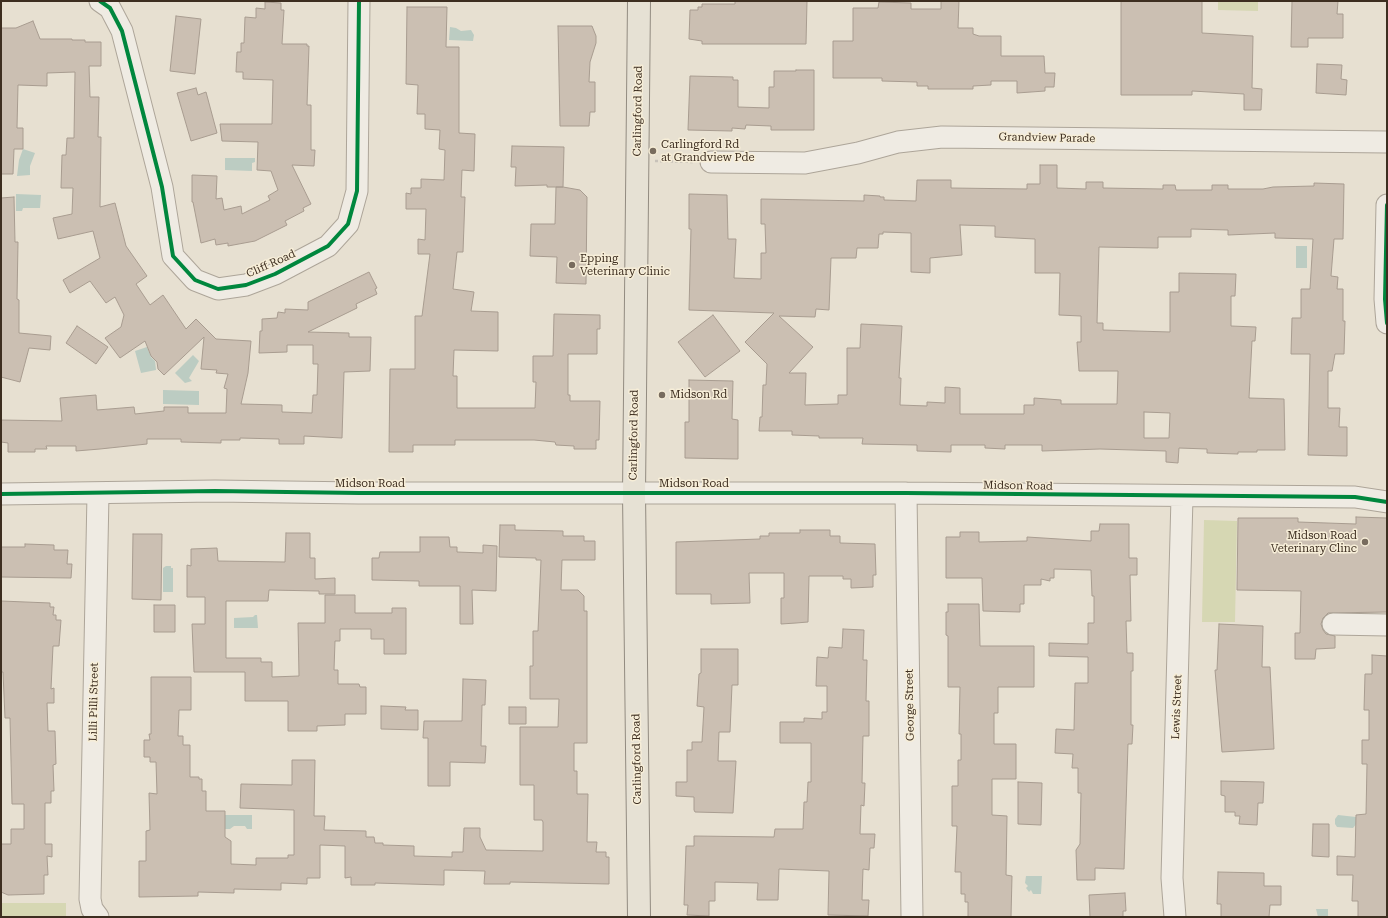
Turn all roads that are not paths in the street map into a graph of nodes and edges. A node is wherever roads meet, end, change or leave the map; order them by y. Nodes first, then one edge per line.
1 (100, 1) edge
2 (359, 1) edge
3 (639, 1) edge
4 (1387, 142) edge
5 (710, 162) road end
6 (1387, 205) edge
7 (1387, 323) edge
8 (1387, 486) edge
9 (634, 493) junction
10 (906, 493) junction
11 (1, 494) edge
12 (98, 494) junction
13 (1182, 497) junction
14 (1355, 497) junction
15 (1387, 502) edge
16 (1334, 624) dead end
17 (1387, 625) edge
18 (95, 913) edge
19 (639, 917) edge
20 (912, 917) edge
21 (1175, 917) edge

1 - 2 street, Cliff Road
3 - 9 main road, Carlingford Road
4 - 5 street, Grandview Parade
6 - 7 street
8 - 14 street, Midson Road
9 - 10 street, Midson Road
9 - 12 street, Midson Road
9 - 19 main road, Carlingford Road
10 - 13 street, Midson Road
10 - 20 street, George Street
11 - 12 street, Midson Road
12 - 18 street, Lilli Pilli Street
13 - 14 street, Midson Road
13 - 21 street, Lewis Street
14 - 15 street, Midson Road
16 - 17 street

